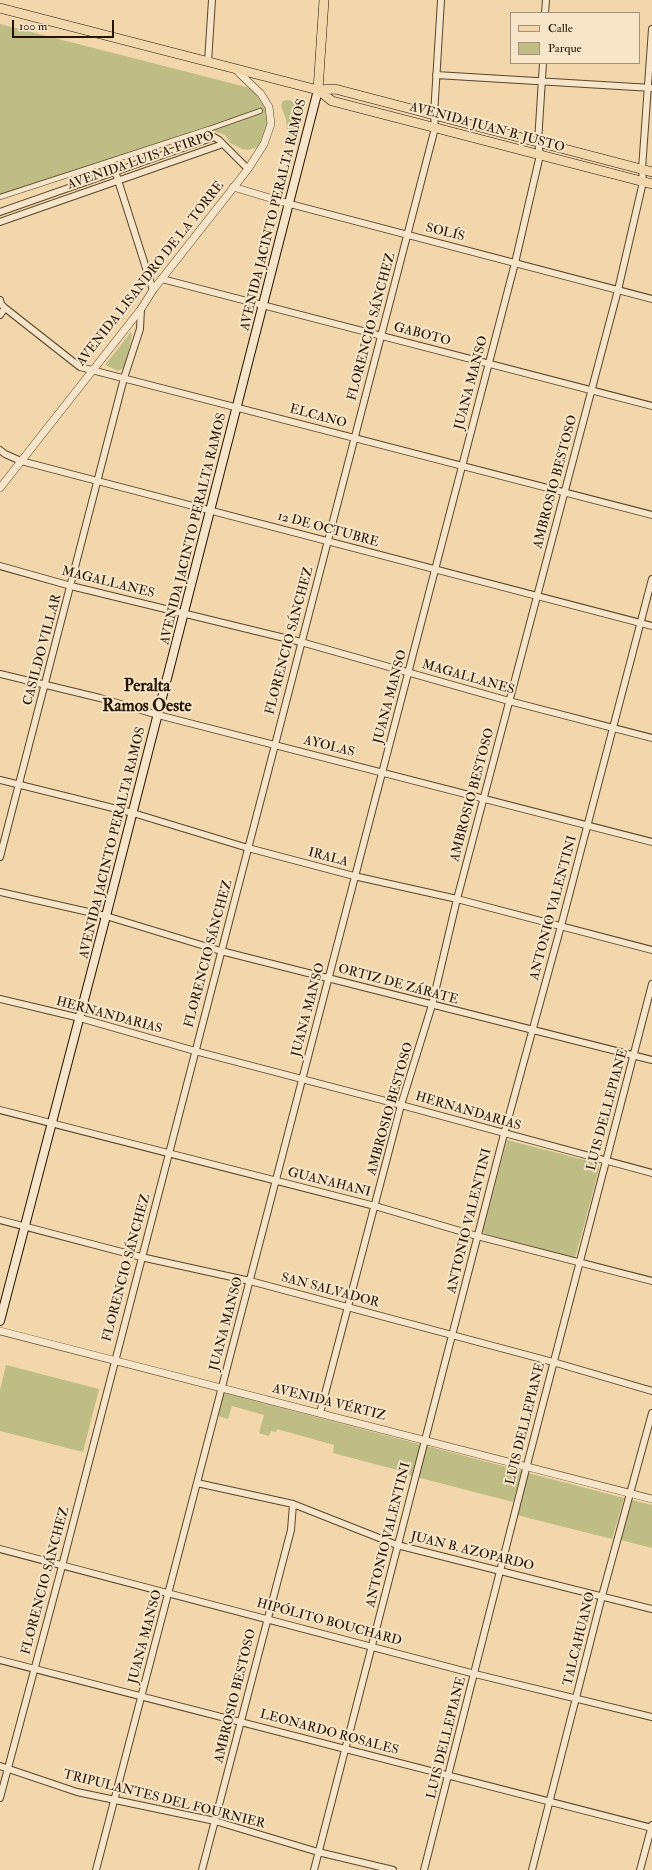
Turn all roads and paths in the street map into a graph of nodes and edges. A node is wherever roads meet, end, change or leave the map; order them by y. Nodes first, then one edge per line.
1 (212, 0) edge
2 (324, 0) edge
3 (441, 0) edge
4 (546, 0) edge
5 (0, 8) edge
6 (545, 12) edge
7 (652, 29) edge
8 (208, 62) junction
9 (543, 64) edge
10 (235, 69) junction
11 (436, 75) junction
12 (542, 81) junction
13 (650, 88) edge
14 (318, 90) junction
15 (260, 111) dead end
16 (434, 115) junction
17 (435, 128) junction
18 (538, 142) junction
19 (223, 144) junction
20 (540, 155) junction
21 (248, 169) junction
22 (642, 170) junction
23 (115, 171) junction
24 (652, 172) edge
25 (118, 181) junction
26 (647, 183) edge
27 (233, 187) junction
28 (0, 197) edge
29 (290, 204) junction
30 (0, 212) edge
31 (0, 222) edge
32 (407, 236) junction
33 (515, 263) junction
34 (162, 278) junction
35 (154, 290) junction
36 (618, 290) junction
37 (652, 299) edge
38 (0, 300) edge
39 (264, 305) junction
40 (6, 308) junction
41 (141, 309) junction
42 (0, 315) edge
43 (381, 336) junction
44 (489, 364) junction
45 (91, 370) junction
46 (124, 378) junction
47 (592, 390) junction
48 (652, 406) edge
49 (237, 407) junction
50 (355, 438) junction
51 (0, 450) edge
52 (21, 461) junction
53 (462, 466) junction
54 (98, 481) junction
55 (0, 488) edge
56 (564, 492) junction
57 (210, 511) junction
58 (652, 515) edge
59 (328, 542) junction
60 (0, 566) edge
61 (435, 570) junction
62 (652, 578) edge
63 (71, 586) junction
64 (537, 596) junction
65 (184, 612) junction
66 (640, 623) junction
67 (652, 626) edge
68 (302, 642) junction
69 (410, 672) junction
70 (0, 674) edge
71 (44, 685) junction
72 (509, 701) junction
73 (158, 715) junction
74 (613, 728) junction
75 (652, 738) edge
76 (275, 744) junction
77 (382, 772) junction
78 (0, 780) edge
79 (18, 785) junction
80 (484, 798) junction
81 (133, 813) junction
82 (587, 825) junction
83 (652, 842) edge
84 (248, 848) junction
85 (0, 857) edge
86 (354, 876) junction
87 (0, 892) edge
88 (457, 898) junction
89 (106, 916) junction
90 (561, 926) junction
91 (652, 950) edge
92 (221, 951) junction
93 (329, 978) junction
94 (652, 984) edge
95 (0, 999) edge
96 (432, 1005) junction
97 (80, 1018) junction
98 (532, 1030) junction
99 (195, 1051) junction
100 (634, 1055) junction
101 (652, 1060) edge
102 (302, 1079) junction
103 (402, 1105) junction
104 (0, 1110) edge
105 (52, 1124) junction
106 (504, 1134) junction
107 (169, 1155) junction
108 (606, 1161) junction
109 (652, 1173) edge
110 (276, 1181) junction
111 (375, 1206) junction
112 (0, 1220) edge
113 (25, 1226) junction
114 (477, 1236) junction
115 (141, 1257) junction
116 (579, 1263) junction
117 (250, 1281) junction
118 (652, 1281) edge
119 (348, 1308) junction
120 (0, 1321) edge
121 (0, 1331) edge
122 (452, 1335) junction
123 (114, 1361) junction
124 (553, 1362) junction
125 (222, 1388) junction
126 (652, 1391) edge
127 (320, 1413) junction
128 (652, 1413) edge
129 (424, 1440) junction
130 (526, 1467) junction
131 (198, 1483) junction
132 (630, 1493) junction
133 (652, 1499) edge
134 (293, 1504) junction
135 (397, 1545) junction
136 (0, 1550) edge
137 (62, 1566) junction
138 (501, 1570) junction
139 (168, 1593) junction
140 (602, 1596) junction
141 (652, 1609) edge
142 (267, 1618) junction
143 (372, 1646) junction
144 (0, 1660) edge
145 (34, 1668) junction
146 (475, 1674) junction
147 (142, 1696) junction
148 (577, 1699) junction
149 (652, 1717) edge
150 (240, 1722) junction
151 (346, 1749) junction
152 (0, 1766) edge
153 (8, 1768) junction
154 (449, 1776) junction
155 (0, 1798) edge
156 (114, 1799) junction
157 (550, 1802) junction
158 (216, 1822) junction
159 (652, 1827) edge
160 (318, 1852) junction
161 (96, 1870) edge
162 (202, 1870) edge
163 (314, 1870) edge
164 (392, 1870) edge
165 (424, 1870) edge
166 (532, 1870) edge
167 (640, 1870) edge

1 - 8 street
2 - 14 main road
3 - 11 street, FLORENCIO SÁNCHEZ
4 - 6 street
5 - 8 main road, AVENIDA JUAN B. JUSTO
7 - 13 street, AMBROSIO BESTOSO
8 - 10 main road, AVENIDA JUAN B. JUSTO
9 - 12 street
10 - 14 main road, AVENIDA JUAN B. JUSTO
10 - 21 street, AVENIDA LISANDRO DE LA TORRE
11 - 12 street
11 - 16 street, FLORENCIO SÁNCHEZ
12 - 13 street
12 - 18 street
13 - 22 street, AMBROSIO BESTOSO
14 - 16 main road, AVENIDA JUAN B. JUSTO
14 - 17 main road, AVENIDA JUAN B. JUSTO
14 - 29 main road, AVENIDA JACINTO PERALTA RAMOS
15 - 28 street
16 - 17 street, FLORENCIO SÁNCHEZ
16 - 18 main road, AVENIDA JUAN B. JUSTO
17 - 20 main road, AVENIDA JUAN B. JUSTO
17 - 32 street, FLORENCIO SÁNCHEZ
18 - 20 street
18 - 22 main road, AVENIDA JUAN B. JUSTO
19 - 21 street
19 - 23 street, AVENIDA LUIS A. FIRPO
19 - 25 street, AVENIDA LUIS A. FIRPO
20 - 26 main road, AVENIDA JUAN B. JUSTO
20 - 33 street, JUANA MANSO
21 - 27 street, AVENIDA LISANDRO DE LA TORRE
22 - 24 main road, AVENIDA JUAN B. JUSTO
22 - 26 street, AMBROSIO BESTOSO
23 - 25 street
23 - 30 street, AVENIDA LUIS A. FIRPO
25 - 31 street, AVENIDA LUIS A. FIRPO
25 - 35 street
26 - 36 street, AMBROSIO BESTOSO
27 - 29 street, SOLÍS
27 - 34 street, AVENIDA LISANDRO DE LA TORRE
29 - 32 street, SOLÍS
29 - 39 main road, AVENIDA JACINTO PERALTA RAMOS
32 - 33 street, SOLÍS
32 - 43 street, FLORENCIO SÁNCHEZ
33 - 36 street, SOLÍS
33 - 44 street, JUANA MANSO
34 - 35 street, AVENIDA LISANDRO DE LA TORRE
34 - 39 street, GABOTO
35 - 41 street, AVENIDA LISANDRO DE LA TORRE
36 - 37 street, SOLÍS
36 - 47 street, AMBROSIO BESTOSO
38 - 40 street, ELCANO
39 - 43 street, GABOTO
39 - 49 main road, AVENIDA JACINTO PERALTA RAMOS
40 - 42 street
40 - 45 street, ELCANO
41 - 45 street, AVENIDA LISANDRO DE LA TORRE
41 - 46 street, CASILDO VILLAR
43 - 44 street, GABOTO
43 - 50 street, FLORENCIO SÁNCHEZ
44 - 47 street, GABOTO
44 - 53 street, JUANA MANSO
45 - 46 street, ELCANO
45 - 52 street, AVENIDA LISANDRO DE LA TORRE
46 - 49 street, ELCANO
46 - 54 street, CASILDO VILLAR
47 - 48 street, GABOTO
47 - 56 street, AMBROSIO BESTOSO
49 - 50 street, ELCANO
49 - 57 main road, AVENIDA JACINTO PERALTA RAMOS
50 - 53 street, ELCANO
50 - 59 street, FLORENCIO SÁNCHEZ
51 - 52 street, 12 DE OCTUBRE
52 - 54 street, 12 DE OCTUBRE
52 - 55 street, AVENIDA LISANDRO DE LA TORRE
53 - 56 street, ELCANO
53 - 61 street, JUANA MANSO
54 - 57 street, 12 DE OCTUBRE
54 - 63 street, CASILDO VILLAR
56 - 58 street, ELCANO
56 - 64 street, AMBROSIO BESTOSO
57 - 59 street, 12 DE OCTUBRE
57 - 65 main road, AVENIDA JACINTO PERALTA RAMOS
59 - 61 street, 12 DE OCTUBRE
59 - 68 street, FLORENCIO SÁNCHEZ
60 - 63 street, MAGALLANES
61 - 64 street, 12 DE OCTUBRE
61 - 69 street, JUANA MANSO
62 - 66 street, ANTONIO VALENTINI
63 - 65 street, MAGALLANES
63 - 71 street, CASILDO VILLAR
64 - 66 street, 12 DE OCTUBRE
64 - 72 street, AMBROSIO BESTOSO
65 - 68 street, MAGALLANES
65 - 73 main road, AVENIDA JACINTO PERALTA RAMOS
66 - 67 street, 12 DE OCTUBRE
66 - 74 street, ANTONIO VALENTINI
68 - 69 street, MAGALLANES
68 - 76 street, FLORENCIO SÁNCHEZ
69 - 72 street, MAGALLANES
69 - 77 street, JUANA MANSO
70 - 71 street, AYOLAS
71 - 73 street, AYOLAS
71 - 79 street, CASILDO VILLAR
72 - 74 street, MAGALLANES
72 - 80 street, AMBROSIO BESTOSO
73 - 76 street, AYOLAS
73 - 81 main road, AVENIDA JACINTO PERALTA RAMOS
74 - 75 street, MAGALLANES
74 - 82 street, ANTONIO VALENTINI
76 - 77 street, AYOLAS
76 - 84 street, FLORENCIO SÁNCHEZ
77 - 80 street, AYOLAS
77 - 86 street, JUANA MANSO
78 - 79 street, IRALA
79 - 81 street, IRALA
79 - 85 street, CASILDO VILLAR
80 - 82 street, AYOLAS
80 - 88 street, AMBROSIO BESTOSO
81 - 84 street, IRALA
81 - 89 main road, AVENIDA JACINTO PERALTA RAMOS
82 - 83 street, AYOLAS
82 - 90 street, ANTONIO VALENTINI
84 - 86 street, IRALA
84 - 92 street, FLORENCIO SÁNCHEZ
86 - 88 street, IRALA
86 - 93 street, JUANA MANSO
87 - 89 street, ORTIZ DE ZÁRATE
88 - 90 street, IRALA
88 - 96 street, AMBROSIO BESTOSO
89 - 92 street, ORTIZ DE ZÁRATE
89 - 97 main road, AVENIDA JACINTO PERALTA RAMOS
90 - 91 street, IRALA
90 - 98 street, ANTONIO VALENTINI
92 - 93 street, ORTIZ DE ZÁRATE
92 - 99 street, FLORENCIO SÁNCHEZ
93 - 96 street, ORTIZ DE ZÁRATE
93 - 102 street, JUANA MANSO
94 - 100 street, LUIS DELLEPIANE
95 - 97 street, HERNANDARIAS
96 - 98 street, ORTIZ DE ZÁRATE
96 - 103 street, AMBROSIO BESTOSO
97 - 99 street, HERNANDARIAS
97 - 105 main road, AVENIDA JACINTO PERALTA RAMOS
98 - 100 street, ORTIZ DE ZÁRATE
98 - 106 street, ANTONIO VALENTINI
99 - 102 street, HERNANDARIAS
99 - 107 street, FLORENCIO SÁNCHEZ
100 - 101 street, ORTIZ DE ZÁRATE
100 - 108 street, LUIS DELLEPIANE
102 - 103 street, HERNANDARIAS
102 - 110 street, JUANA MANSO
103 - 106 street, HERNANDARIAS
103 - 111 street, AMBROSIO BESTOSO
104 - 105 street, GUANAHANI
105 - 107 street, GUANAHANI
105 - 113 main road, AVENIDA JACINTO PERALTA RAMOS
106 - 108 street, HERNANDARIAS
106 - 114 street, ANTONIO VALENTINI
107 - 110 street, GUANAHANI
107 - 115 street, FLORENCIO SÁNCHEZ
108 - 109 street, HERNANDARIAS
108 - 116 street, LUIS DELLEPIANE
110 - 111 street, GUANAHANI
110 - 117 street, JUANA MANSO
111 - 114 street, GUANAHANI
111 - 119 street, AMBROSIO BESTOSO
112 - 113 street, SAN SALVADOR
113 - 115 street, SAN SALVADOR
113 - 120 main road, AVENIDA JACINTO PERALTA RAMOS
114 - 116 street, GUANAHANI
114 - 122 street, ANTONIO VALENTINI
115 - 117 street, SAN SALVADOR
115 - 123 street, FLORENCIO SÁNCHEZ
116 - 118 street, GUANAHANI
116 - 124 street, LUIS DELLEPIANE
117 - 119 street, SAN SALVADOR
117 - 125 street, JUANA MANSO
119 - 122 street, SAN SALVADOR
119 - 127 street, AMBROSIO BESTOSO
121 - 123 street, AVENIDA VÉRTIZ
122 - 124 street, SAN SALVADOR
122 - 129 street, ANTONIO VALENTINI
123 - 125 street, AVENIDA VÉRTIZ
123 - 137 street, FLORENCIO SÁNCHEZ
124 - 126 street, SAN SALVADOR
124 - 130 street, LUIS DELLEPIANE
125 - 127 street, AVENIDA VÉRTIZ
125 - 131 street, JUANA MANSO
127 - 129 street, AVENIDA VÉRTIZ
128 - 132 street, TALCAHUANO
129 - 130 street, AVENIDA VÉRTIZ
129 - 135 street, ANTONIO VALENTINI
130 - 132 street, AVENIDA VÉRTIZ
130 - 138 street, LUIS DELLEPIANE
131 - 134 street, JUAN B. AZOPARDO
131 - 139 street, JUANA MANSO
132 - 133 street, AVENIDA VÉRTIZ
132 - 140 street, TALCAHUANO
134 - 135 street, JUAN B. AZOPARDO
134 - 142 street, AMBROSIO BESTOSO
135 - 138 street, JUAN B. AZOPARDO
135 - 143 street, ANTONIO VALENTINI
136 - 137 street, HIPÓLITO BOUCHARD
137 - 139 street, HIPÓLITO BOUCHARD
137 - 145 street, FLORENCIO SÁNCHEZ
138 - 140 street, JUAN B. AZOPARDO
138 - 146 street, LUIS DELLEPIANE
139 - 142 street, HIPÓLITO BOUCHARD
139 - 147 street, JUANA MANSO
140 - 141 street, JUAN B. AZOPARDO
140 - 148 street, TALCAHUANO
142 - 143 street, HIPÓLITO BOUCHARD
142 - 150 street, AMBROSIO BESTOSO
143 - 146 street, HIPÓLITO BOUCHARD
143 - 151 street, ANTONIO VALENTINI
144 - 145 street, LEONARDO ROSALES
145 - 147 street, LEONARDO ROSALES
145 - 153 street, FLORENCIO SÁNCHEZ
146 - 148 street, HIPÓLITO BOUCHARD
146 - 154 street, LUIS DELLEPIANE
147 - 150 street, LEONARDO ROSALES
147 - 156 street, JUANA MANSO
148 - 149 street, HIPÓLITO BOUCHARD
148 - 157 street, TALCAHUANO
150 - 151 street, LEONARDO ROSALES
150 - 158 street, AMBROSIO BESTOSO
151 - 154 street, LEONARDO ROSALES
151 - 160 street, ANTONIO VALENTINI
152 - 153 street, TRIPULANTES DEL FOURNIER
153 - 155 street, FLORENCIO SÁNCHEZ
153 - 156 street, TRIPULANTES DEL FOURNIER
154 - 157 street, LEONARDO ROSALES
154 - 165 street, LUIS DELLEPIANE
156 - 158 street, TRIPULANTES DEL FOURNIER
156 - 161 street, JUANA MANSO
157 - 159 street, LEONARDO ROSALES
157 - 166 street, TALCAHUANO
158 - 160 street, TRIPULANTES DEL FOURNIER
158 - 162 street, AMBROSIO BESTOSO
159 - 167 street
160 - 163 street, ANTONIO VALENTINI
160 - 164 street, TRIPULANTES DEL FOURNIER

